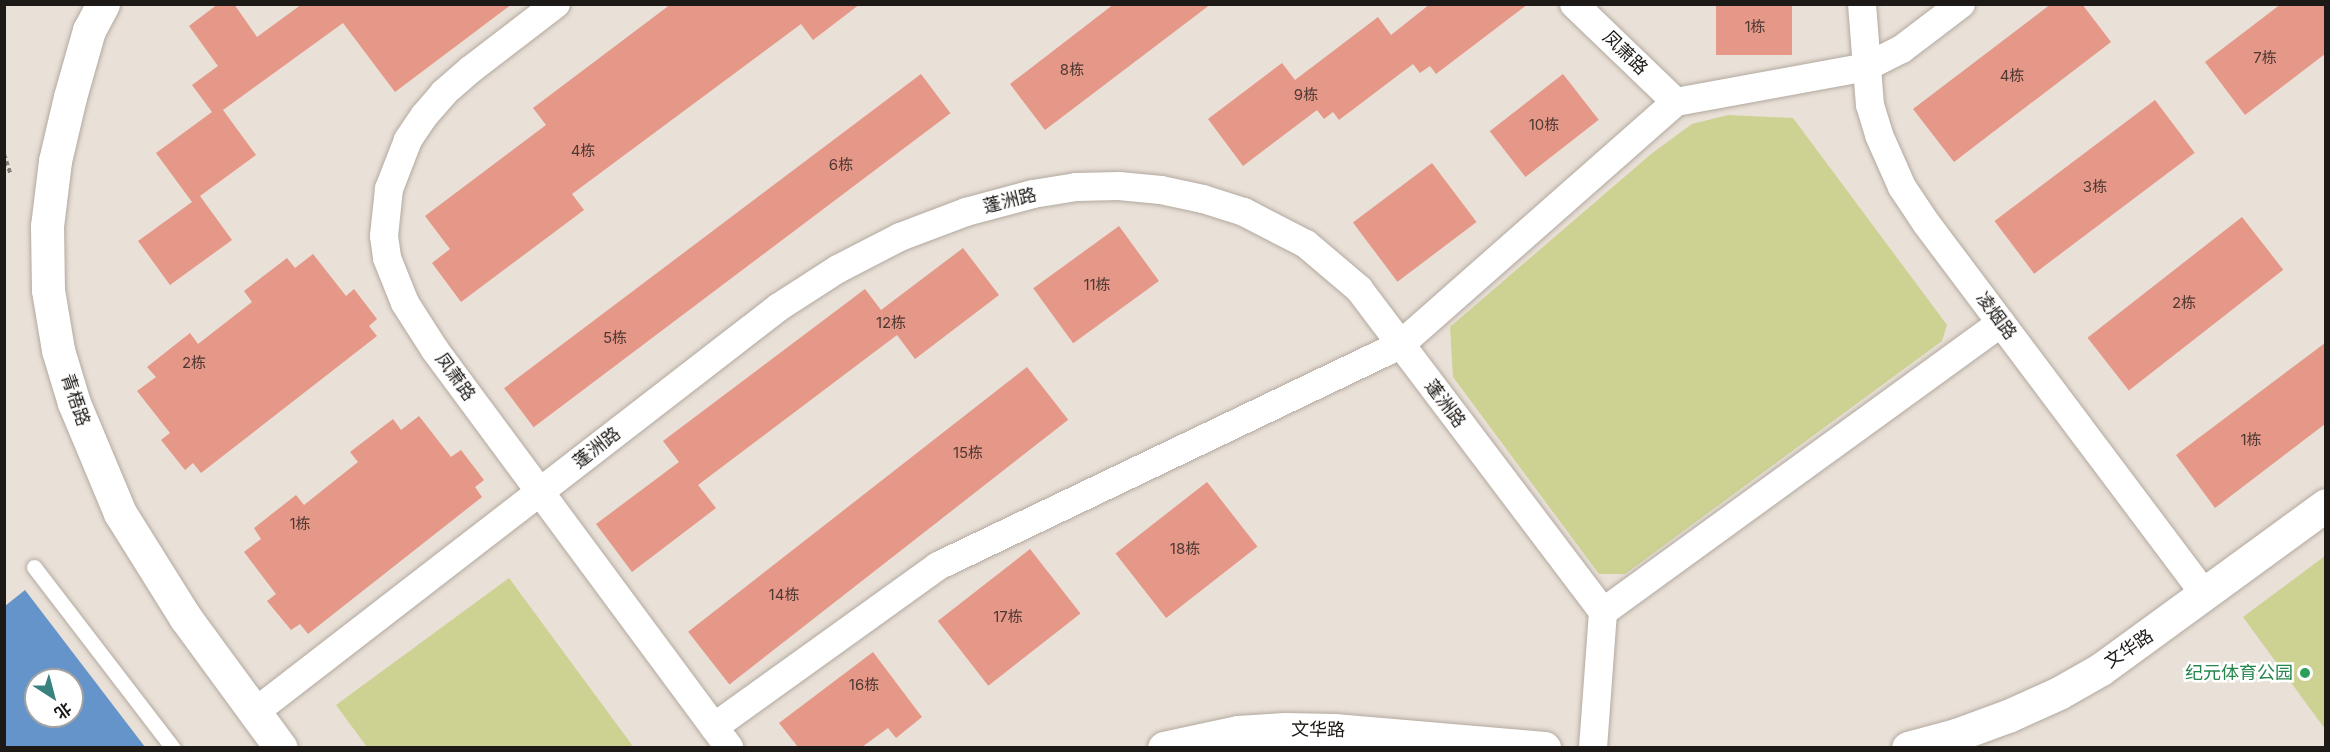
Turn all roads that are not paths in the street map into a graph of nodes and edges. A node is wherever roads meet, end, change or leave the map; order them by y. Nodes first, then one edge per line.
1 (103, 4) edge
2 (556, 4) edge
3 (1574, 4) edge
4 (1862, 4) edge
5 (1961, 4) edge
6 (1866, 67) junction
7 (1676, 102) junction
8 (2001, 323) junction
9 (1400, 345) junction
10 (540, 492) junction
11 (2325, 505) edge
12 (34, 567) dead end
13 (2205, 595) junction
14 (1603, 612) junction
15 (255, 712) junction
16 (722, 737) edge
17 (173, 747) edge
18 (281, 747) edge
19 (1164, 747) edge
20 (1544, 747) edge
21 (1593, 747) edge
22 (1908, 747) edge

1 - 15 street, 青梧路
2 - 10 street, 凤萧路
3 - 7 street, 凤萧路
4 - 6 street, 凌烟路
5 - 6 street
6 - 7 street
6 - 8 street, 凌烟路
7 - 9 street
8 - 13 street, 凌烟路
8 - 14 street
9 - 10 street, 蓬洲路
9 - 14 street, 蓬洲路
9 - 16 street
10 - 15 street, 蓬洲路
10 - 16 street, 凤萧路
11 - 13 street, 文华路
12 - 17 lane
13 - 22 street, 文华路
14 - 21 street
15 - 18 street, 青梧路
19 - 20 street, 文华路

